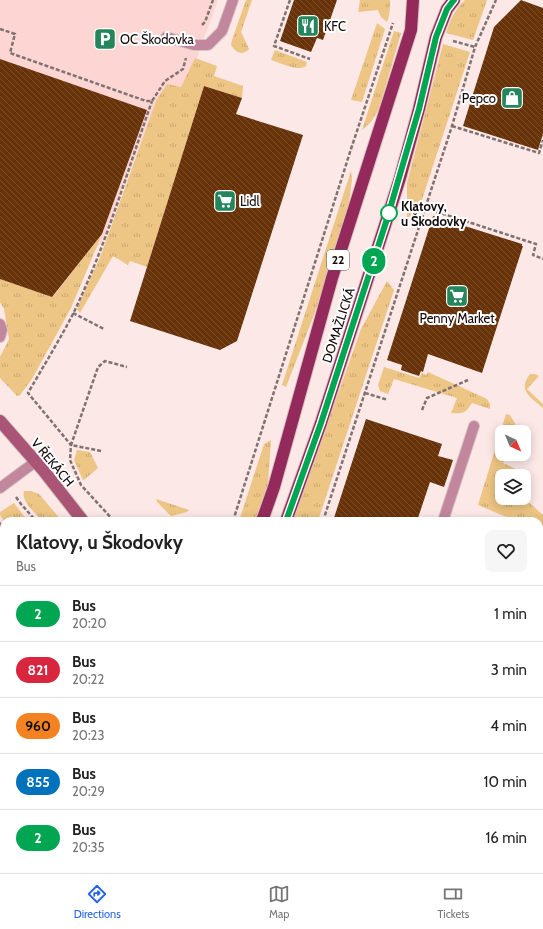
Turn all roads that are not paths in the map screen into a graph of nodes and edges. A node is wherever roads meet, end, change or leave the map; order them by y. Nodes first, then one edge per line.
1 (233, 0) edge
2 (413, 0) edge
3 (454, 0) edge
4 (166, 37) dead end
5 (0, 324) edge
6 (0, 337) edge
7 (0, 421) edge
8 (474, 426) dead end
9 (35, 462) junction
10 (3, 486) edge
11 (80, 517) edge
12 (263, 517) edge
13 (287, 517) edge
14 (444, 517) edge

1 - 4 lane
2 - 12 main road, DOMAŽLICKÁ / 22
3 - 13 main road, DOMAŽLICKÁ
5 - 6 lane
7 - 9 street, V ŘEKÁCH
8 - 14 lane
9 - 10 lane
9 - 11 street, V ŘEKÁCH

